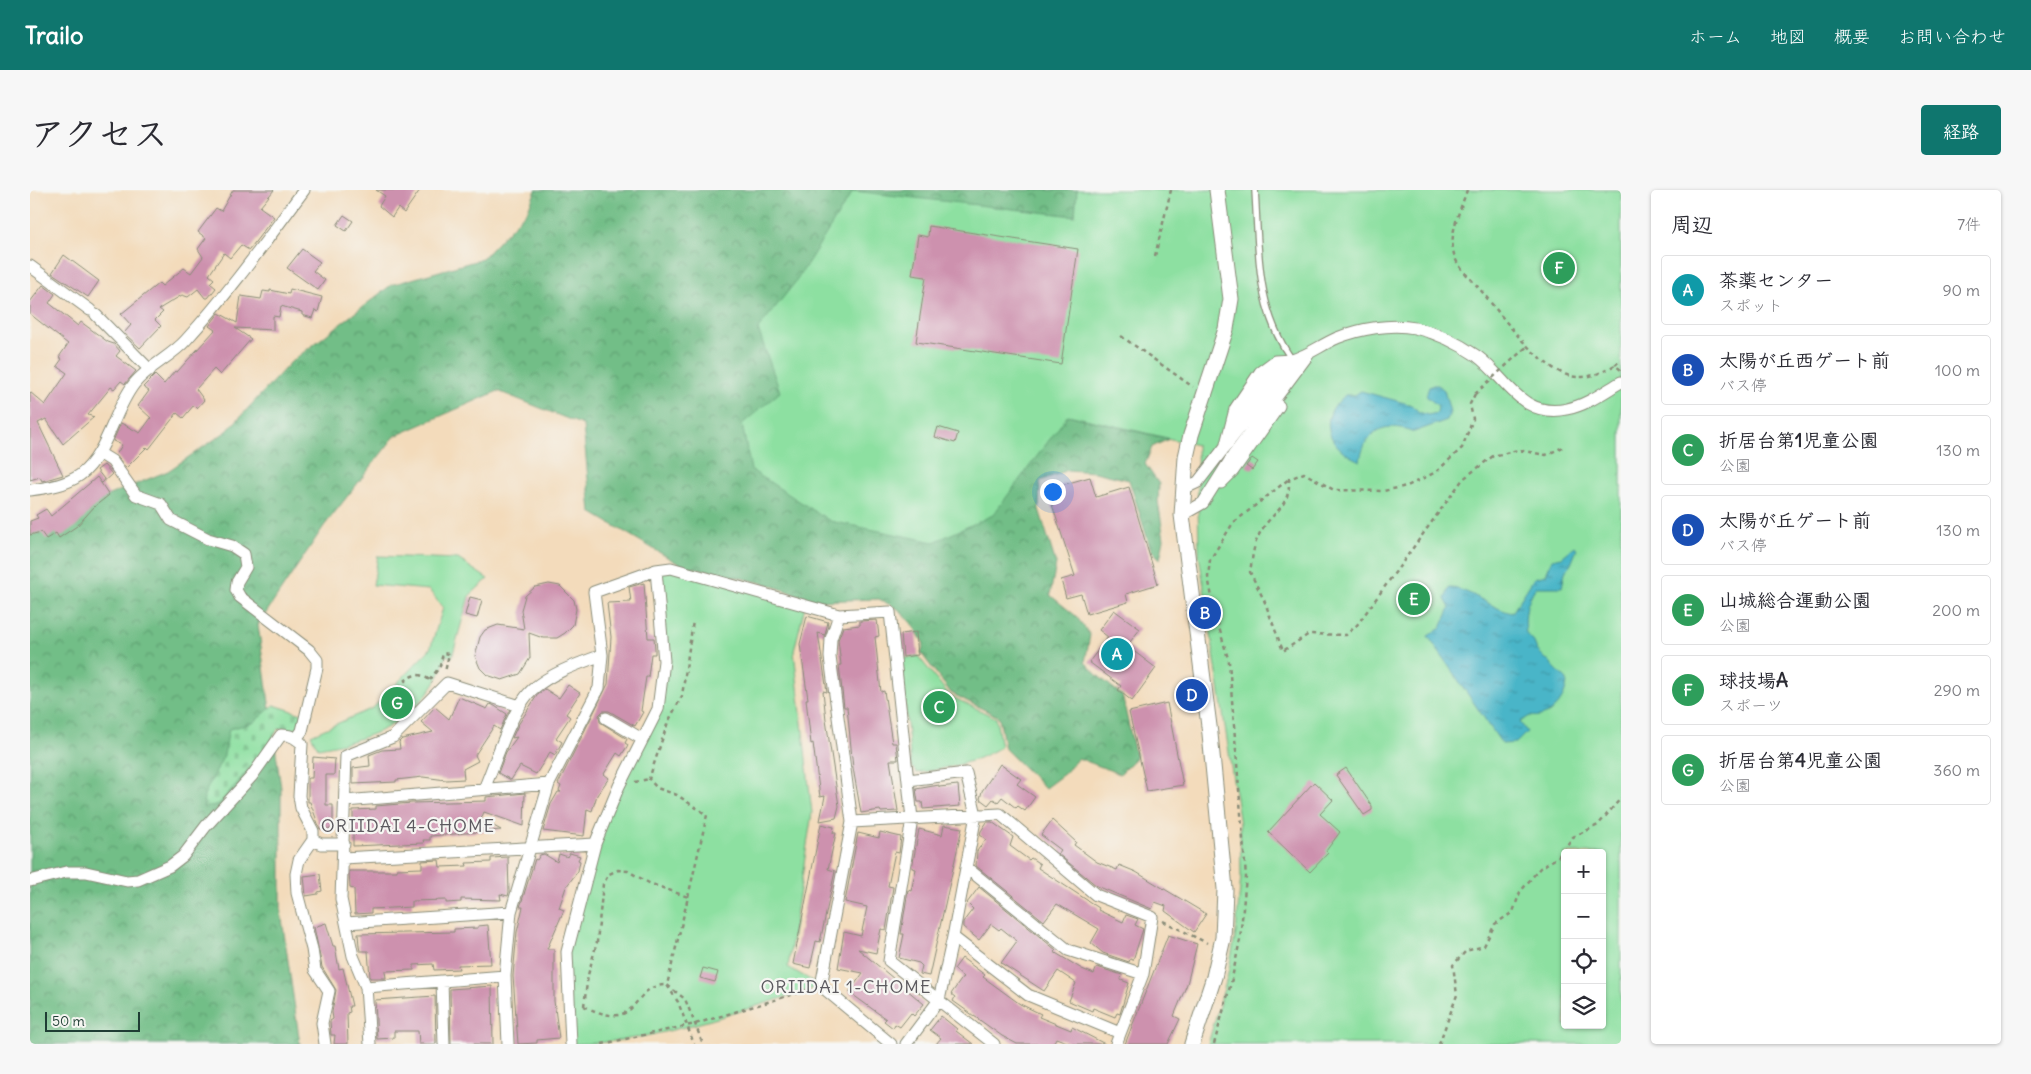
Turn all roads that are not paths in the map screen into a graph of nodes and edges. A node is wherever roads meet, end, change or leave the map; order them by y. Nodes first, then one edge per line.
1 (304, 190) edge
2 (1217, 190) edge
3 (1255, 190) edge
4 (30, 266) edge
5 (1308, 355) junction
6 (1287, 357) junction
7 (150, 370) junction
8 (1621, 382) edge
9 (1224, 451) junction
10 (99, 453) junction
11 (1183, 489) junction
12 (30, 490) edge
13 (1182, 515) junction
14 (656, 570) junction
15 (839, 615) junction
16 (602, 656) junction
17 (520, 706) junction
18 (606, 718) dead end
19 (296, 739) junction
20 (642, 739) junction
21 (908, 780) junction
22 (548, 784) junction
23 (484, 789) junction
24 (345, 801) junction
25 (976, 815) junction
26 (912, 819) junction
27 (852, 822) junction
28 (313, 840) junction
29 (344, 844) junction
30 (595, 844) junction
31 (529, 846) junction
32 (343, 858) junction
33 (967, 868) junction
34 (30, 881) edge
35 (510, 912) junction
36 (346, 923) junction
37 (953, 937) junction
38 (1142, 974) junction
39 (504, 976) junction
40 (442, 981) junction
41 (366, 987) junction
42 (939, 1000) junction
43 (1118, 1039) edge
44 (325, 1044) edge
45 (370, 1044) edge
46 (444, 1044) edge
47 (508, 1044) edge
48 (572, 1044) edge
49 (891, 1044) edge
50 (906, 1044) edge
51 (994, 1044) edge
52 (1192, 1044) edge

1 - 7 street
2 - 11 street
3 - 6 lane
4 - 7 street
5 - 6 street
5 - 8 street
5 - 13 street
6 - 9 street
6 - 9 street
7 - 10 street
9 - 11 street
10 - 12 street
10 - 19 street
11 - 13 street
13 - 52 street
14 - 15 street
14 - 16 street
14 - 20 street
15 - 21 street
15 - 27 street
16 - 17 street
16 - 22 street
17 - 23 street
17 - 24 street
18 - 20 street
19 - 28 street
19 - 34 street
20 - 30 street
21 - 25 street
21 - 26 street
22 - 23 street
22 - 31 street
23 - 24 street
24 - 29 street
25 - 26 street
25 - 33 street
25 - 38 street
26 - 27 street
26 - 42 street
27 - 49 street
28 - 29 street
28 - 44 street
29 - 32 street
30 - 31 street
30 - 48 street
31 - 32 street
31 - 35 street
32 - 36 street
33 - 37 street
33 - 38 street
35 - 36 street
35 - 39 street
36 - 41 street
37 - 42 street
37 - 43 street
38 - 43 street
39 - 40 street
39 - 47 street
40 - 41 street
40 - 46 street
41 - 45 street
42 - 50 street
42 - 51 street

